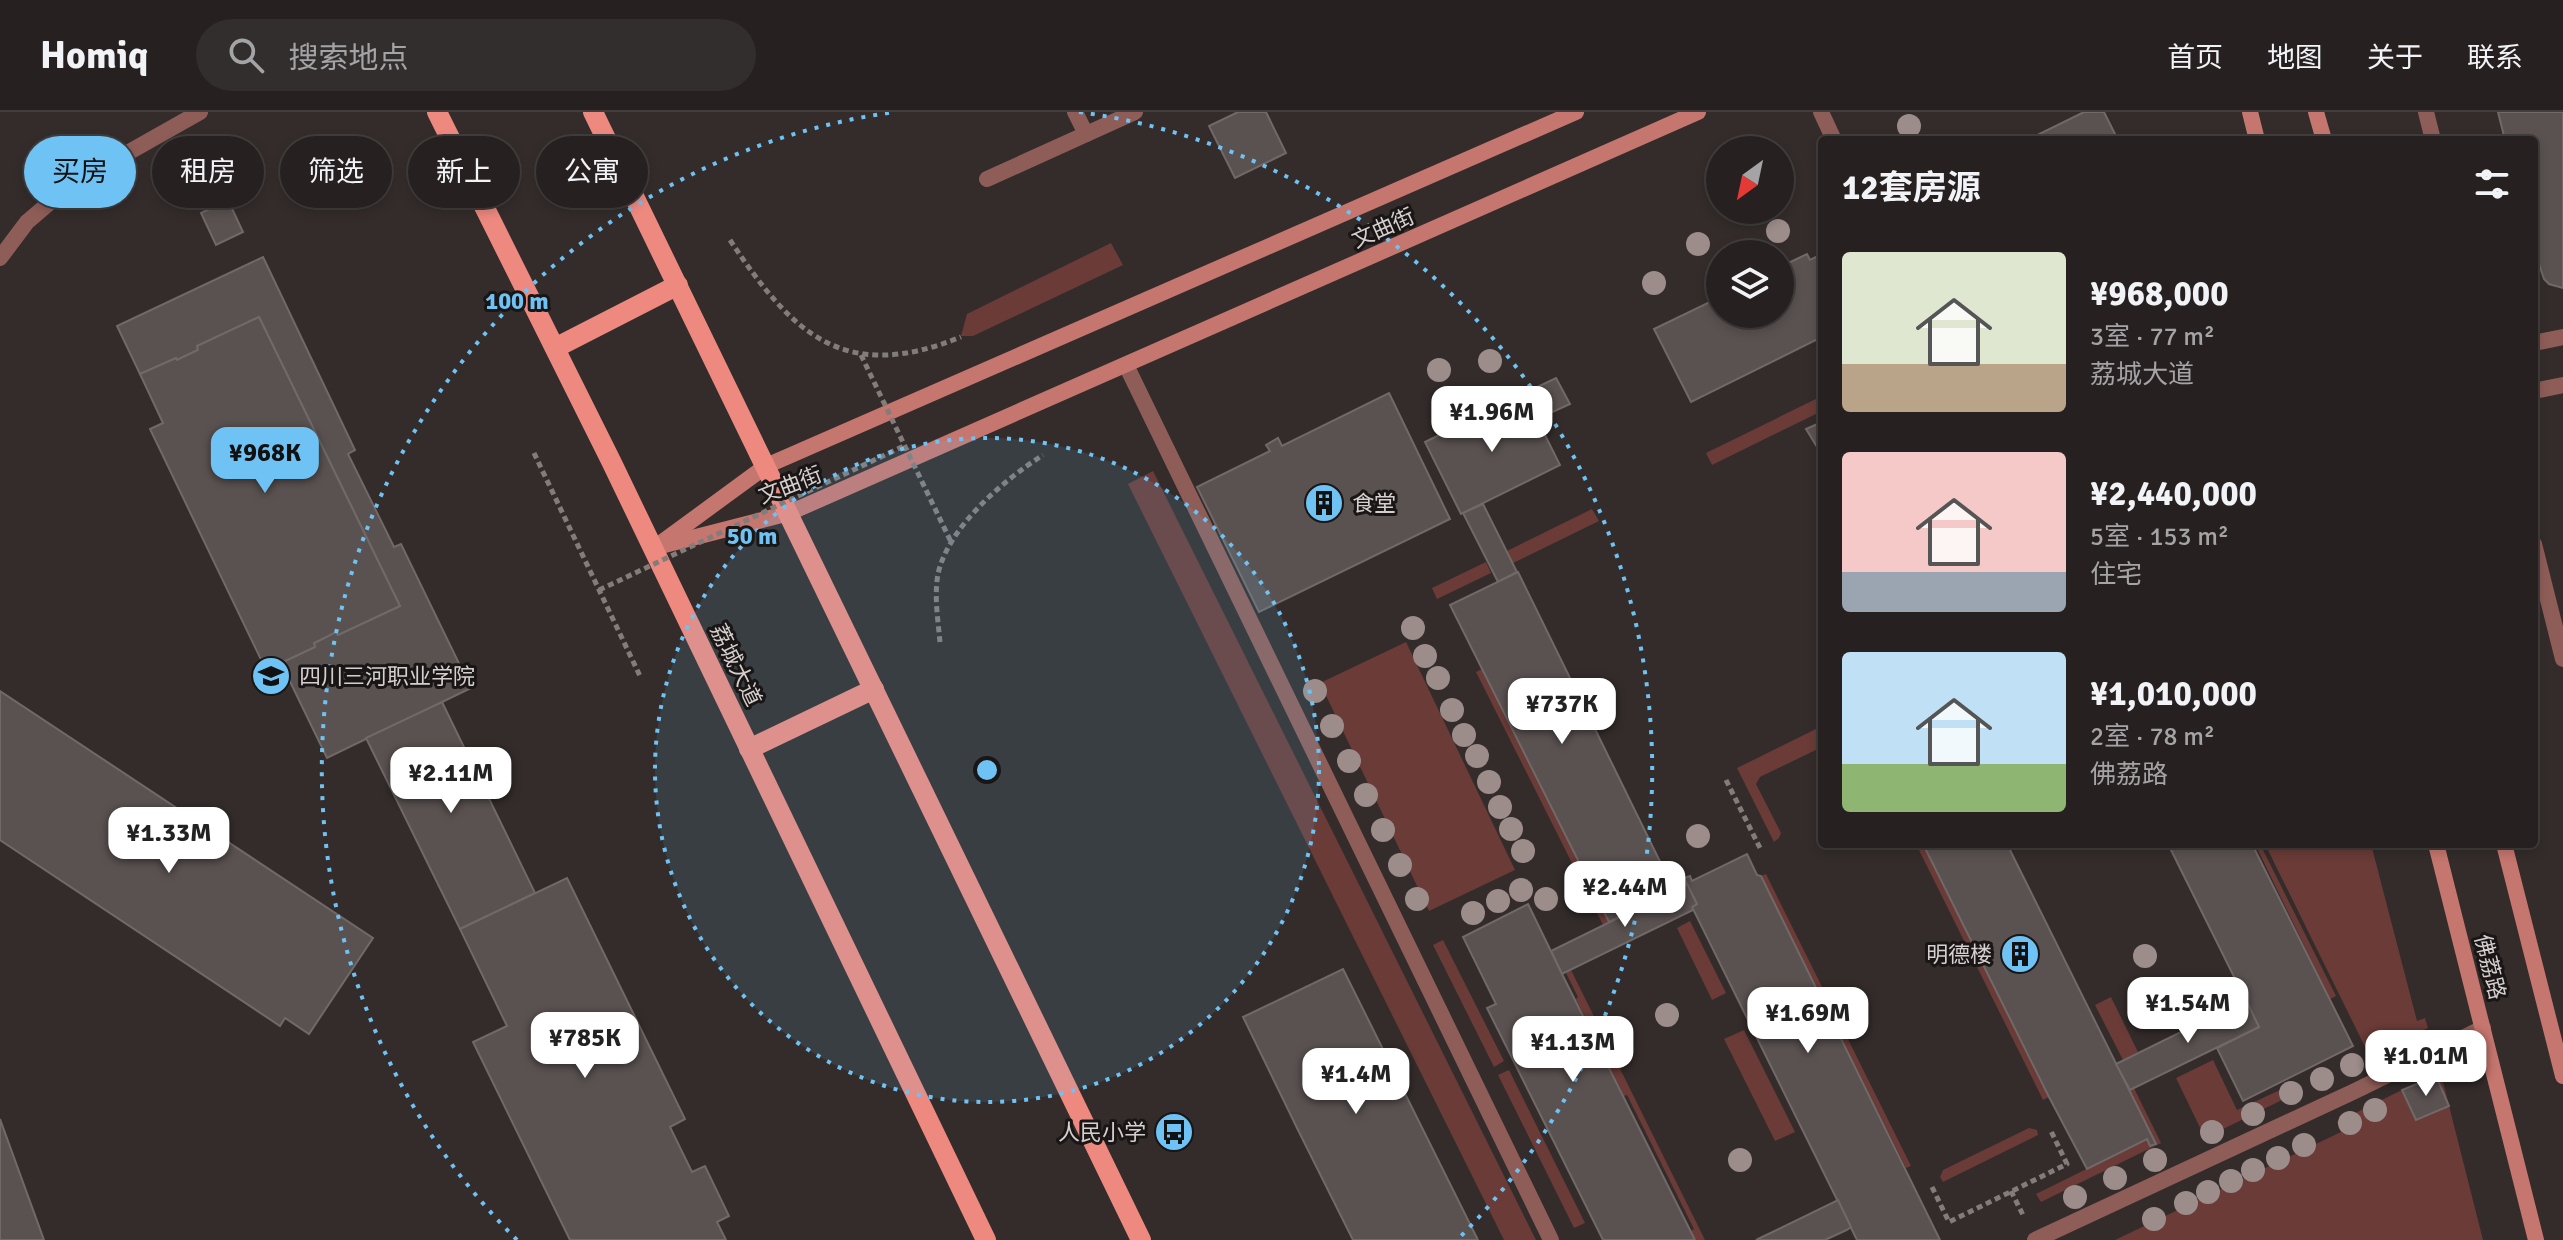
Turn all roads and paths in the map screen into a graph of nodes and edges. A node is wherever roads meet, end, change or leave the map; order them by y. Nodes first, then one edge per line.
1 (200, 112) edge
2 (437, 112) edge
3 (593, 112) edge
4 (1075, 112) edge
5 (1135, 112) edge
6 (1576, 112) edge
7 (1698, 112) edge
8 (1821, 112) edge
9 (2250, 112) edge
10 (2316, 112) edge
11 (2426, 112) edge
12 (1086, 134) junction
13 (1832, 136) edge
14 (2256, 136) edge
15 (2323, 136) edge
16 (2432, 136) edge
17 (987, 179) dead end
18 (730, 240) dead end
19 (0, 258) edge
20 (678, 285) junction
21 (961, 337) dead end
22 (2563, 337) edge
23 (2538, 342) edge
24 (555, 348) junction
25 (861, 355) junction
26 (1126, 365) junction
27 (2563, 385) edge
28 (2538, 390) edge
29 (904, 446) junction
30 (534, 453) dead end
31 (1043, 455) dead end
32 (766, 466) junction
33 (789, 513) junction
34 (952, 544) junction
35 (653, 548) junction
36 (2538, 560) edge
37 (599, 590) junction
38 (940, 642) dead end
39 (2563, 659) edge
40 (640, 676) dead end
41 (874, 689) junction
42 (749, 749) junction
43 (1726, 780) dead end
44 (1760, 848) dead end
45 (2437, 848) edge
46 (2505, 848) edge
47 (2483, 1028) junction
48 (2563, 1076) edge
49 (2050, 1129) dead end
50 (1932, 1187) dead end
51 (986, 1240) edge
52 (1141, 1240) edge
53 (1551, 1240) edge
54 (2035, 1240) edge
55 (2536, 1240) edge

1 - 19 lane
2 - 24 main road, 荔城大道
3 - 20 main road
4 - 12 lane
5 - 12 lane
6 - 32 street, 文曲街
7 - 26 street, 文曲街
8 - 13 lane
9 - 14 street
10 - 15 street
11 - 16 lane
12 - 17 lane
18 - 25 path
20 - 24 main road
20 - 32 main road
21 - 25 path
22 - 23 lane
24 - 35 main road, 荔城大道
25 - 29 path, bridge
26 - 33 street, 文曲街
26 - 53 lane
27 - 28 lane
29 - 34 path, bridge
29 - 37 path, bridge
30 - 37 path
31 - 34 path
32 - 33 main road
32 - 35 street, 文曲街
33 - 35 street, 文曲街
33 - 41 main road
34 - 38 path
35 - 42 main road, 荔城大道
36 - 39 lane
37 - 40 path
41 - 42 main road
41 - 52 main road
42 - 51 main road, 荔城大道
43 - 44 path
45 - 47 street, 佛荔路
46 - 48 street, 佛荔路
47 - 54 lane
47 - 55 street, 佛荔路
49 - 50 path

